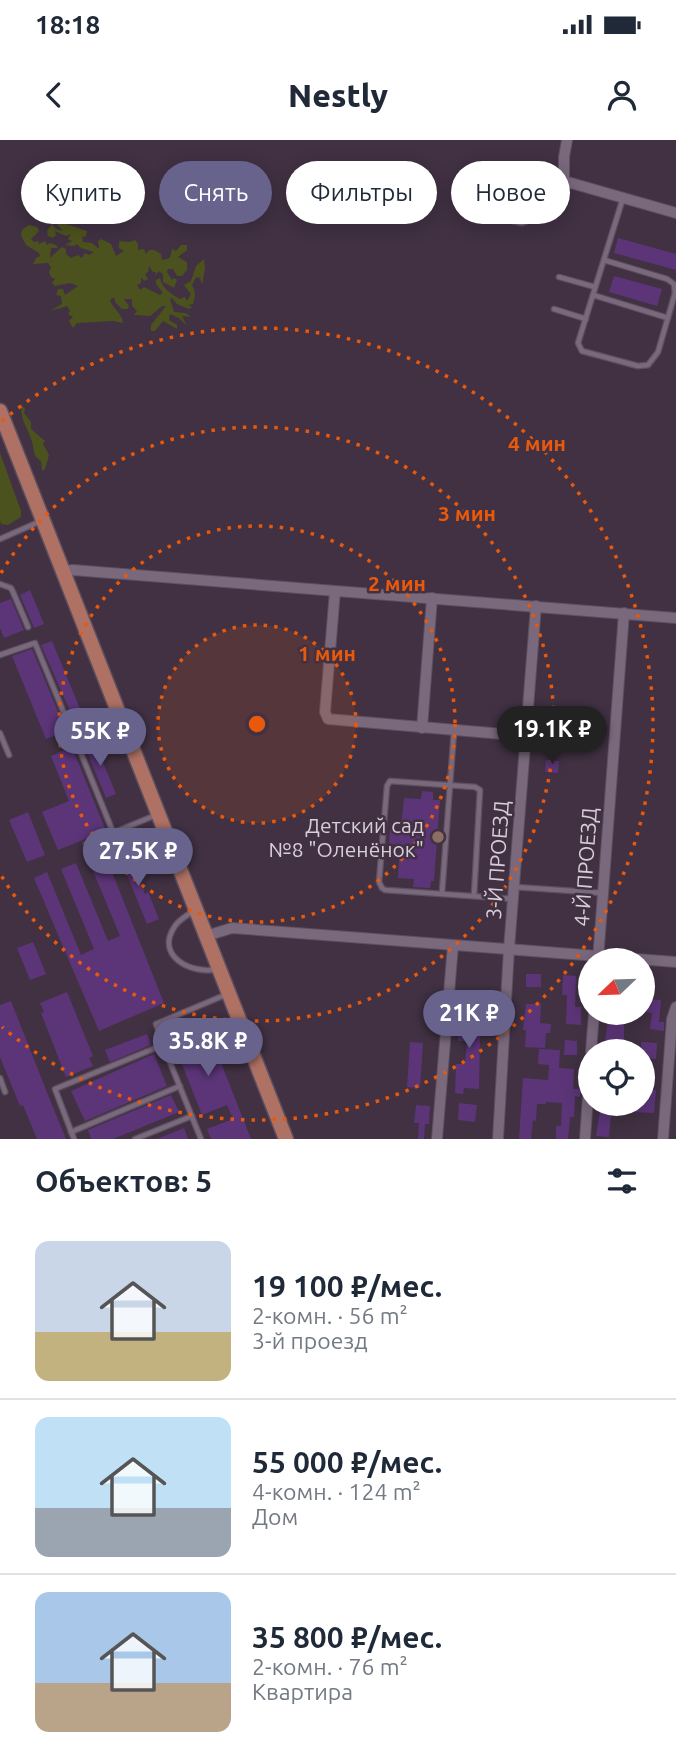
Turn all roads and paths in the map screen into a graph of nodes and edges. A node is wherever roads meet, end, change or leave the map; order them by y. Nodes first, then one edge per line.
1 (567, 140) edge
2 (564, 161) edge
3 (570, 183) edge
4 (623, 198) junction
5 (676, 213) edge
6 (604, 260) junction
7 (559, 277) dead end
8 (596, 287) junction
9 (593, 295) junction
10 (554, 309) dead end
11 (668, 318) junction
12 (586, 319) junction
13 (0, 411) edge
14 (43, 520) junction
15 (0, 538) edge
16 (63, 571) junction
17 (0, 584) edge
18 (335, 591) junction
19 (432, 598) junction
20 (536, 606) junction
21 (624, 613) junction
22 (676, 618) edge
23 (28, 627) dead end
24 (0, 655) edge
25 (422, 728) junction
26 (71, 730) dead end
27 (454, 730) junction
28 (0, 733) edge
29 (526, 736) junction
30 (76, 741) dead end
31 (9, 755) dead end
32 (450, 785) junction
33 (158, 814) junction
34 (113, 832) junction
35 (86, 844) dead end
36 (514, 887) junction
37 (603, 893) junction
38 (442, 894) junction
39 (474, 896) junction
40 (513, 899) junction
41 (196, 909) junction
42 (206, 936) junction
43 (453, 945) junction
44 (599, 948) edge
45 (509, 949) junction
46 (578, 956) edge
47 (655, 961) edge
48 (676, 962) edge
49 (220, 969) junction
50 (229, 993) junction
51 (676, 1007) edge
52 (163, 1045) junction
53 (0, 1078) edge
54 (180, 1086) junction
55 (5, 1092) dead end
56 (192, 1115) junction
57 (587, 1116) edge
58 (71, 1132) junction
59 (74, 1139) edge
60 (135, 1139) edge
61 (201, 1139) edge
62 (286, 1139) edge
63 (437, 1139) edge
64 (498, 1139) edge
65 (585, 1139) edge
66 (663, 1139) edge

1 - 2 street
3 - 4 street
4 - 5 street
4 - 6 lane
6 - 8 lane
6 - 11 lane
7 - 8 lane
8 - 9 lane
9 - 11 lane
9 - 12 lane
10 - 12 lane
11 - 12 lane
13 - 14 main road
14 - 15 lane
14 - 16 main road
16 - 18 street
16 - 33 main road
17 - 23 lane
18 - 19 street
18 - 25 street
19 - 20 street
19 - 25 street
20 - 21 street
20 - 29 street, 3-Й ПРОЕЗД
21 - 22 street
21 - 37 street, 4-Й ПРОЕЗД
24 - 26 lane
25 - 27 street
27 - 29 street
27 - 32 lane
28 - 31 lane
29 - 36 street, 3-Й ПРОЕЗД
30 - 34 lane
32 - 38 lane
32 - 38 lane
32 - 39 lane
33 - 34 lane
33 - 41 main road
34 - 35 lane
36 - 37 lane
36 - 40 street, 3-Й ПРОЕЗД
37 - 44 street, 4-Й ПРОЕЗД
38 - 39 lane
39 - 40 lane
40 - 45 street, 3-Й ПРОЕЗД
41 - 42 main road
41 - 49 lane
42 - 43 street
42 - 49 main road
43 - 45 street
43 - 63 street
45 - 46 street
45 - 64 street, 3-Й ПРОЕЗД
47 - 48 street
49 - 50 main road
50 - 52 lane
50 - 62 main road
51 - 66 street
52 - 54 lane
52 - 58 lane
53 - 55 lane
54 - 56 lane
54 - 58 lane
56 - 60 lane
56 - 61 lane
57 - 65 street
58 - 59 lane

